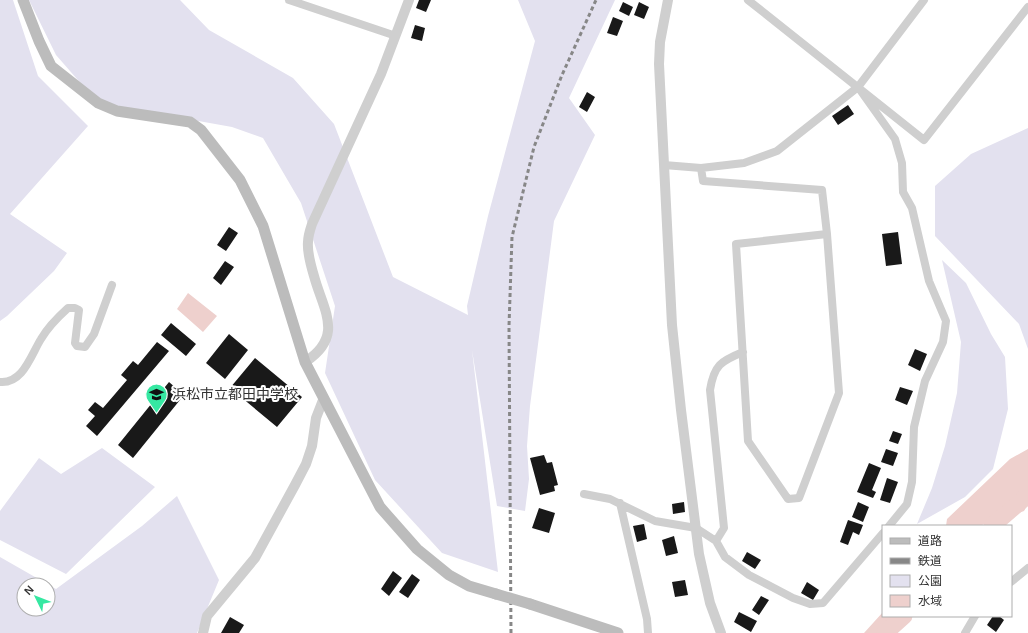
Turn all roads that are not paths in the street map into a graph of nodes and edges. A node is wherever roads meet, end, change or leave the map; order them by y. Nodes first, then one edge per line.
1 (23, 0) edge
2 (289, 0) edge
3 (409, 0) edge
4 (668, 0) edge
5 (748, 0) edge
6 (924, 0) edge
7 (1028, 7) edge
8 (396, 36) junction
9 (858, 87) junction
10 (664, 165) junction
11 (701, 168) junction
12 (827, 234) junction
13 (112, 285) dead end
14 (743, 352) junction
15 (305, 362) junction
16 (0, 382) edge
17 (323, 400) junction
18 (584, 494) dead end
19 (620, 503) junction
20 (890, 525) edge
21 (696, 528) junction
22 (882, 534) edge
23 (716, 541) junction
24 (1028, 568) edge
25 (1012, 581) edge
26 (974, 617) edge
27 (202, 633) edge
28 (618, 633) edge
29 (648, 633) edge
30 (721, 633) edge
31 (965, 633) edge

1 - 15 main road
2 - 8 street
3 - 8 street
4 - 10 street
5 - 9 street
6 - 9 street
7 - 9 street
8 - 15 street
9 - 11 street
9 - 20 street
10 - 11 street
10 - 21 street
11 - 12 street
12 - 14 street
12 - 14 street
13 - 16 street
14 - 23 street
15 - 17 main road
17 - 27 street
17 - 28 main road, bridge
18 - 19 street
19 - 21 street
19 - 29 street
21 - 23 street
21 - 30 street
22 - 23 street
24 - 25 street
26 - 31 street

